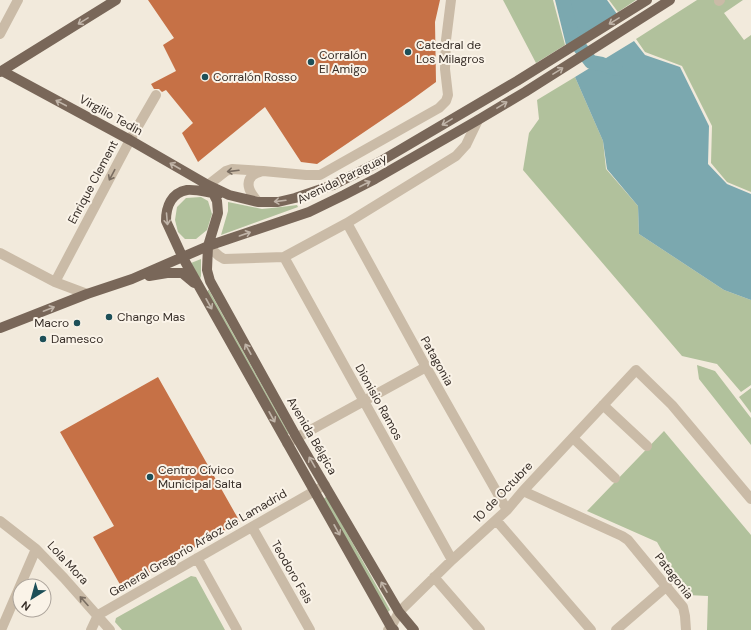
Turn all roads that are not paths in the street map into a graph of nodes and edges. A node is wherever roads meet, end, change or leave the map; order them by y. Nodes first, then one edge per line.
1 (18, 0) edge
2 (116, 0) edge
3 (452, 0) edge
4 (647, 0) edge
5 (670, 0) edge
6 (0, 34) edge
7 (1, 71) edge
8 (156, 95) dead end
9 (478, 120) junction
10 (130, 140) junction
11 (263, 171) junction
12 (211, 189) junction
13 (258, 202) junction
14 (347, 222) junction
15 (208, 246) junction
16 (0, 253) edge
17 (284, 257) junction
18 (182, 258) junction
19 (132, 279) junction
20 (55, 282) junction
21 (199, 288) junction
22 (87, 294) junction
23 (0, 328) edge
24 (426, 367) junction
25 (364, 400) junction
26 (603, 405) junction
27 (297, 438) junction
28 (573, 438) junction
29 (287, 443) junction
30 (647, 446) dead end
31 (615, 478) dead end
32 (325, 485) junction
33 (523, 490) junction
34 (314, 491) junction
35 (751, 499) edge
36 (507, 510) junction
37 (496, 520) junction
38 (0, 521) edge
39 (252, 527) junction
40 (36, 549) junction
41 (197, 558) junction
42 (452, 560) junction
43 (434, 576) junction
44 (23, 578) edge
45 (667, 586) junction
46 (12, 605) edge
47 (399, 612) junction
48 (98, 615) junction
49 (391, 629) edge
50 (1, 630) edge
51 (91, 630) edge
52 (110, 630) edge
53 (237, 630) edge
54 (310, 630) edge
55 (414, 630) edge
56 (480, 630) edge
57 (591, 630) edge
58 (616, 630) edge
59 (686, 630) edge

1 - 6 street
2 -> 7 main road
3 - 11 street
4 -> 13 main road, Avenida Paraguay
9 -> 5 main road, Avenida Paraguay
10 -> 7 main road, Virgilio Tedín
8 - 10 street, Enrique Clement
9 - 14 street
15 -> 9 main road, Avenida Paraguay
12 -> 10 main road, Virgilio Tedín
10 -> 20 street, Enrique Clement
11 -> 12 street
11 - 13 street
12 - 13 main road, Avenida Paraguay
12 - 15 main road
12 -> 18 main road
14 - 17 street
14 - 24 street, Patagonia
15 - 17 street
15 - 18 main road, Avenida Paraguay
27 -> 15 main road, Avenida Bélgica
16 - 20 street
17 - 25 street, Dionisio Ramos
18 - 19 main road, Avenida Paraguay
18 - 21 main road, Avenida Bélgica
19 - 21 main road
19 - 22 main road, Avenida Paraguay
20 - 22 street
21 -> 29 main road, Avenida Bélgica
23 -> 22 main road, Avenida Paraguay
24 - 25 street
24 - 36 street, Patagonia
25 - 27 street
25 - 42 street, Dionisio Ramos
26 - 28 street, 10 de Octubre
26 - 30 street
26 - 35 street, 10 de Octubre
27 - 29 street
32 -> 27 main road, Avenida Bélgica
28 - 31 street
28 - 33 street, 10 de Octubre
29 - 34 main road, Avenida Bélgica
32 - 34 street, General Gregorio Aráoz de Lamadrid
47 -> 32 main road, Avenida Bélgica
33 - 36 street, 10 de Octubre
33 - 45 street, Patagonia
34 - 39 street, General Gregorio Aráoz de Lamadrid
34 -> 49 main road, Avenida Bélgica
36 - 37 street, 10 de Octubre
37 - 42 street, 10 de Octubre
37 - 57 street
38 - 40 street, Lola Mora
39 - 41 street, General Gregorio Aráoz de Lamadrid
39 - 54 street, Teodoro Fels
40 - 44 street
48 -> 40 street, Lola Mora
41 - 48 street, General Gregorio Aráoz de Lamadrid
41 - 53 street
42 - 43 street, 10 de Octubre
43 - 47 street, 10 de Octubre
43 - 56 street
45 - 58 street
45 - 59 street, Patagonia
46 - 50 street
47 - 49 street, 10 de Octubre
47 - 55 main road, Avenida Bélgica
48 - 51 street
48 - 52 street, Lola Mora

